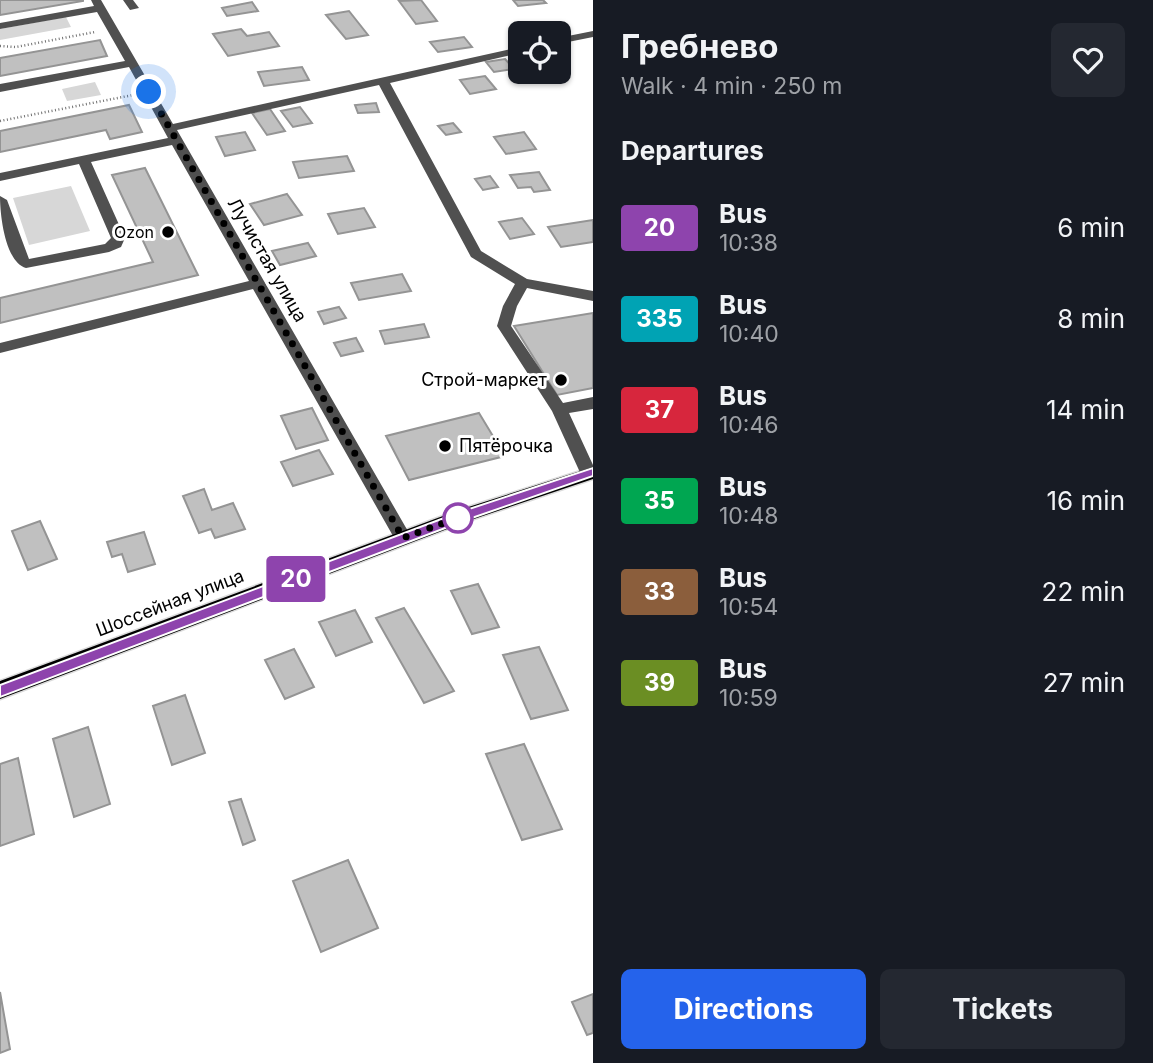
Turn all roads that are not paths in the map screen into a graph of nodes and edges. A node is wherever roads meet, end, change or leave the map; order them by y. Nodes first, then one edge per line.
1 (99, 4) edge
2 (0, 26) edge
3 (593, 34) edge
4 (571, 38) edge
5 (508, 53) edge
6 (132, 63) junction
7 (383, 79) junction
8 (0, 88) edge
9 (173, 134) junction
10 (83, 160) junction
11 (0, 177) edge
12 (0, 200) edge
13 (4, 223) edge
14 (258, 283) junction
15 (523, 283) junction
16 (593, 296) edge
17 (0, 348) edge
18 (593, 403) edge
19 (559, 409) junction
20 (591, 473) edge
21 (403, 538) junction
22 (0, 690) edge

1 - 2 street
1 - 6 street, Лучистая улица
3 - 4 street
5 - 7 street
6 - 8 street
6 - 9 street, Лучистая улица
7 - 9 street
7 - 15 street
9 - 10 street
9 - 14 street, Лучистая улица
10 - 11 street
10 - 13 street
12 - 13 street
14 - 17 street
14 - 21 street, Лучистая улица
15 - 16 street
15 - 19 street
18 - 19 street
19 - 20 street
20 - 21 main road, Шоссейная улица
21 - 22 main road, Шоссейная улица

